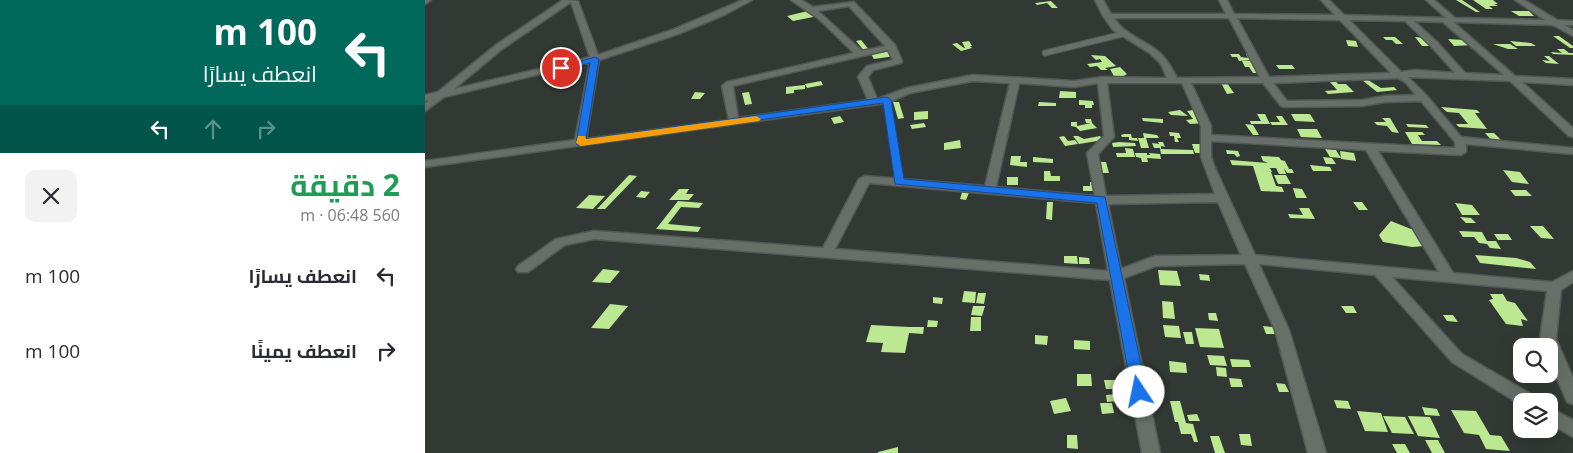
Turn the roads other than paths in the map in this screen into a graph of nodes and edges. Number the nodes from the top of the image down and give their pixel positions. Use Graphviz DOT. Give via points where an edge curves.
graph roads {
  1 [pos="574,0"];
  2 [pos="749,0"];
  3 [pos="797,0"];
  4 [pos="1099,0"];
  5 [pos="1223,0"];
  6 [pos="1325,0"];
  7 [pos="1430,0"];
  8 [pos="1519,0"];
  9 [pos="814,9"];
  10 [pos="1107,16"];
  11 [pos="1232,16"];
  12 [pos="1343,18"];
  13 [pos="1407,19"];
  14 [pos="1449,20"];
  15 [pos="1555,22"];
  16 [pos="1573,23"];
  17 [pos="1123,34"];
  18 [pos="1573,34"];
  19 [pos="892,47"];
  20 [pos="1045,52"];
  21 [pos="861,55"];
  22 [pos="595,59"];
  23 [pos="1397,74"];
  24 [pos="1463,76"];
  25 [pos="1265,79"];
  26 [pos="1102,80"];
  27 [pos="1179,80"];
  28 [pos="1514,80"];
  29 [pos="1015,81"];
  30 [pos="1573,82"];
  31 [pos="444,94"];
  32 [pos="425,98"];
  33 [pos="1424,98"];
  34 [pos="887,100"];
  35 [pos="873,102"];
  36 [pos="425,108"];
  37 [pos="734,122"];
  38 [pos="1573,134"];
  39 [pos="1206,138"];
  40 [pos="1461,141"];
  41 [pos="581,143"];
  42 [pos="1371,147"];
  43 [pos="1573,152"];
  44 [pos="425,164"];
  45 [pos="899,182"];
  46 [pos="990,190"];
  47 [pos="1223,198"];
  48 [pos="1101,200"];
  49 [pos="827,253"];
  50 [pos="1250,259"];
  51 [pos="523,269"];
  52 [pos="1379,271"];
  53 [pos="1116,276"];
  54 [pos="1573,276"];
  55 [pos="1449,277"];
  56 [pos="1554,287"];
  57 [pos="1515,393"];
  58 [pos="1573,397"];
  59 [pos="1558,420"];
  60 [pos="1573,429"];
  61 [pos="1151,453"];
  62 [pos="1317,453"];
  1 -- 22 [label="street"];
  1 -- 31 [label="street" via="499,47"];
  2 -- 22 [label="street" via="717,16"];
  3 -- 9 [label="street"];
  4 -- 10 [label="street"];
  5 -- 11 [label="street"];
  6 -- 12 [label="street"];
  7 -- 14 [label="street"];
  8 -- 15 [label="street"];
  9 -- 19 [label="street" via="851,4"];
  9 -- 21 [label="street"];
  10 -- 11 [label="street"];
  10 -- 17 [label="street"];
  11 -- 12 [label="street"];
  11 -- 25 [label="street"];
  12 -- 13 [label="street"];
  12 -- 23 [label="street"];
  13 -- 14 [label="street"];
  13 -- 24 [label="street"];
  14 -- 15 [label="street"];
  14 -- 28 [label="street"];
  15 -- 16 [label="street"];
  15 -- 18 [label="street"];
  17 -- 20 [label="lane"];
  17 -- 27 [label="street" via="1155,52"];
  19 -- 21 [label="street"];
  19 -- 35 [label="street" via="898,61 869,68 863,78"];
  21 -- 37 [label="street" via="727,85"];
  22 -- 31 [label="street"];
  22 -- 41 [label="street"];
  23 -- 24 [label="street"];
  23 -- 25 [label="street" via="1385,77"];
  23 -- 33 [label="street" via="1409,81"];
  24 -- 28 [label="street"];
  25 -- 27 [label="street"];
  25 -- 33 [label="street" via="1286,105 1362,104"];
  26 -- 27 [label="street"];
  26 -- 29 [label="street" via="1074,84"];
  26 -- 48 [label="street" via="1109,137 1092,153"];
  27 -- 39 [label="street" via="1206,126"];
  28 -- 30 [label="street"];
  28 -- 38 [label="street"];
  29 -- 34 [label="street" via="973,78 907,91"];
  29 -- 46 [label="street"];
  31 -- 32 [label="street"];
  31 -- 36 [label="street"];
  33 -- 40 [label="street"];
  34 -- 35 [label="street"];
  34 -- 45 [label="lane"];
  35 -- 37 [label="street"];
  37 -- 41 [label="street"];
  39 -- 42 [label="street"];
  39 -- 47 [label="street" via="1206,157"];
  40 -- 42 [label="street" via="1461,152"];
  40 -- 43 [label="street"];
  41 -- 44 [label="street"];
  42 -- 55 [label="street"];
  45 -- 46 [label="street"];
  45 -- 49 [label="street" via="865,179"];
  46 -- 48 [label="street"];
  47 -- 48 [label="street"];
  47 -- 50 [label="street"];
  48 -- 53 [label="street"];
  49 -- 51 [label="street" via="595,235 561,242"];
  49 -- 53 [label="street"];
  50 -- 52 [label="street"];
  50 -- 53 [label="street" via="1155,261"];
  50 -- 62 [label="street" via="1282,330"];
  52 -- 55 [label="street"];
  52 -- 57 [label="street" via="1457,358"];
  53 -- 61 [label="street"];
  54 -- 56 [label="street"];
  55 -- 56 [label="street"];
  56 -- 58 [label="street" via="1547,339"];
  59 -- 60 [label="street"];
}
